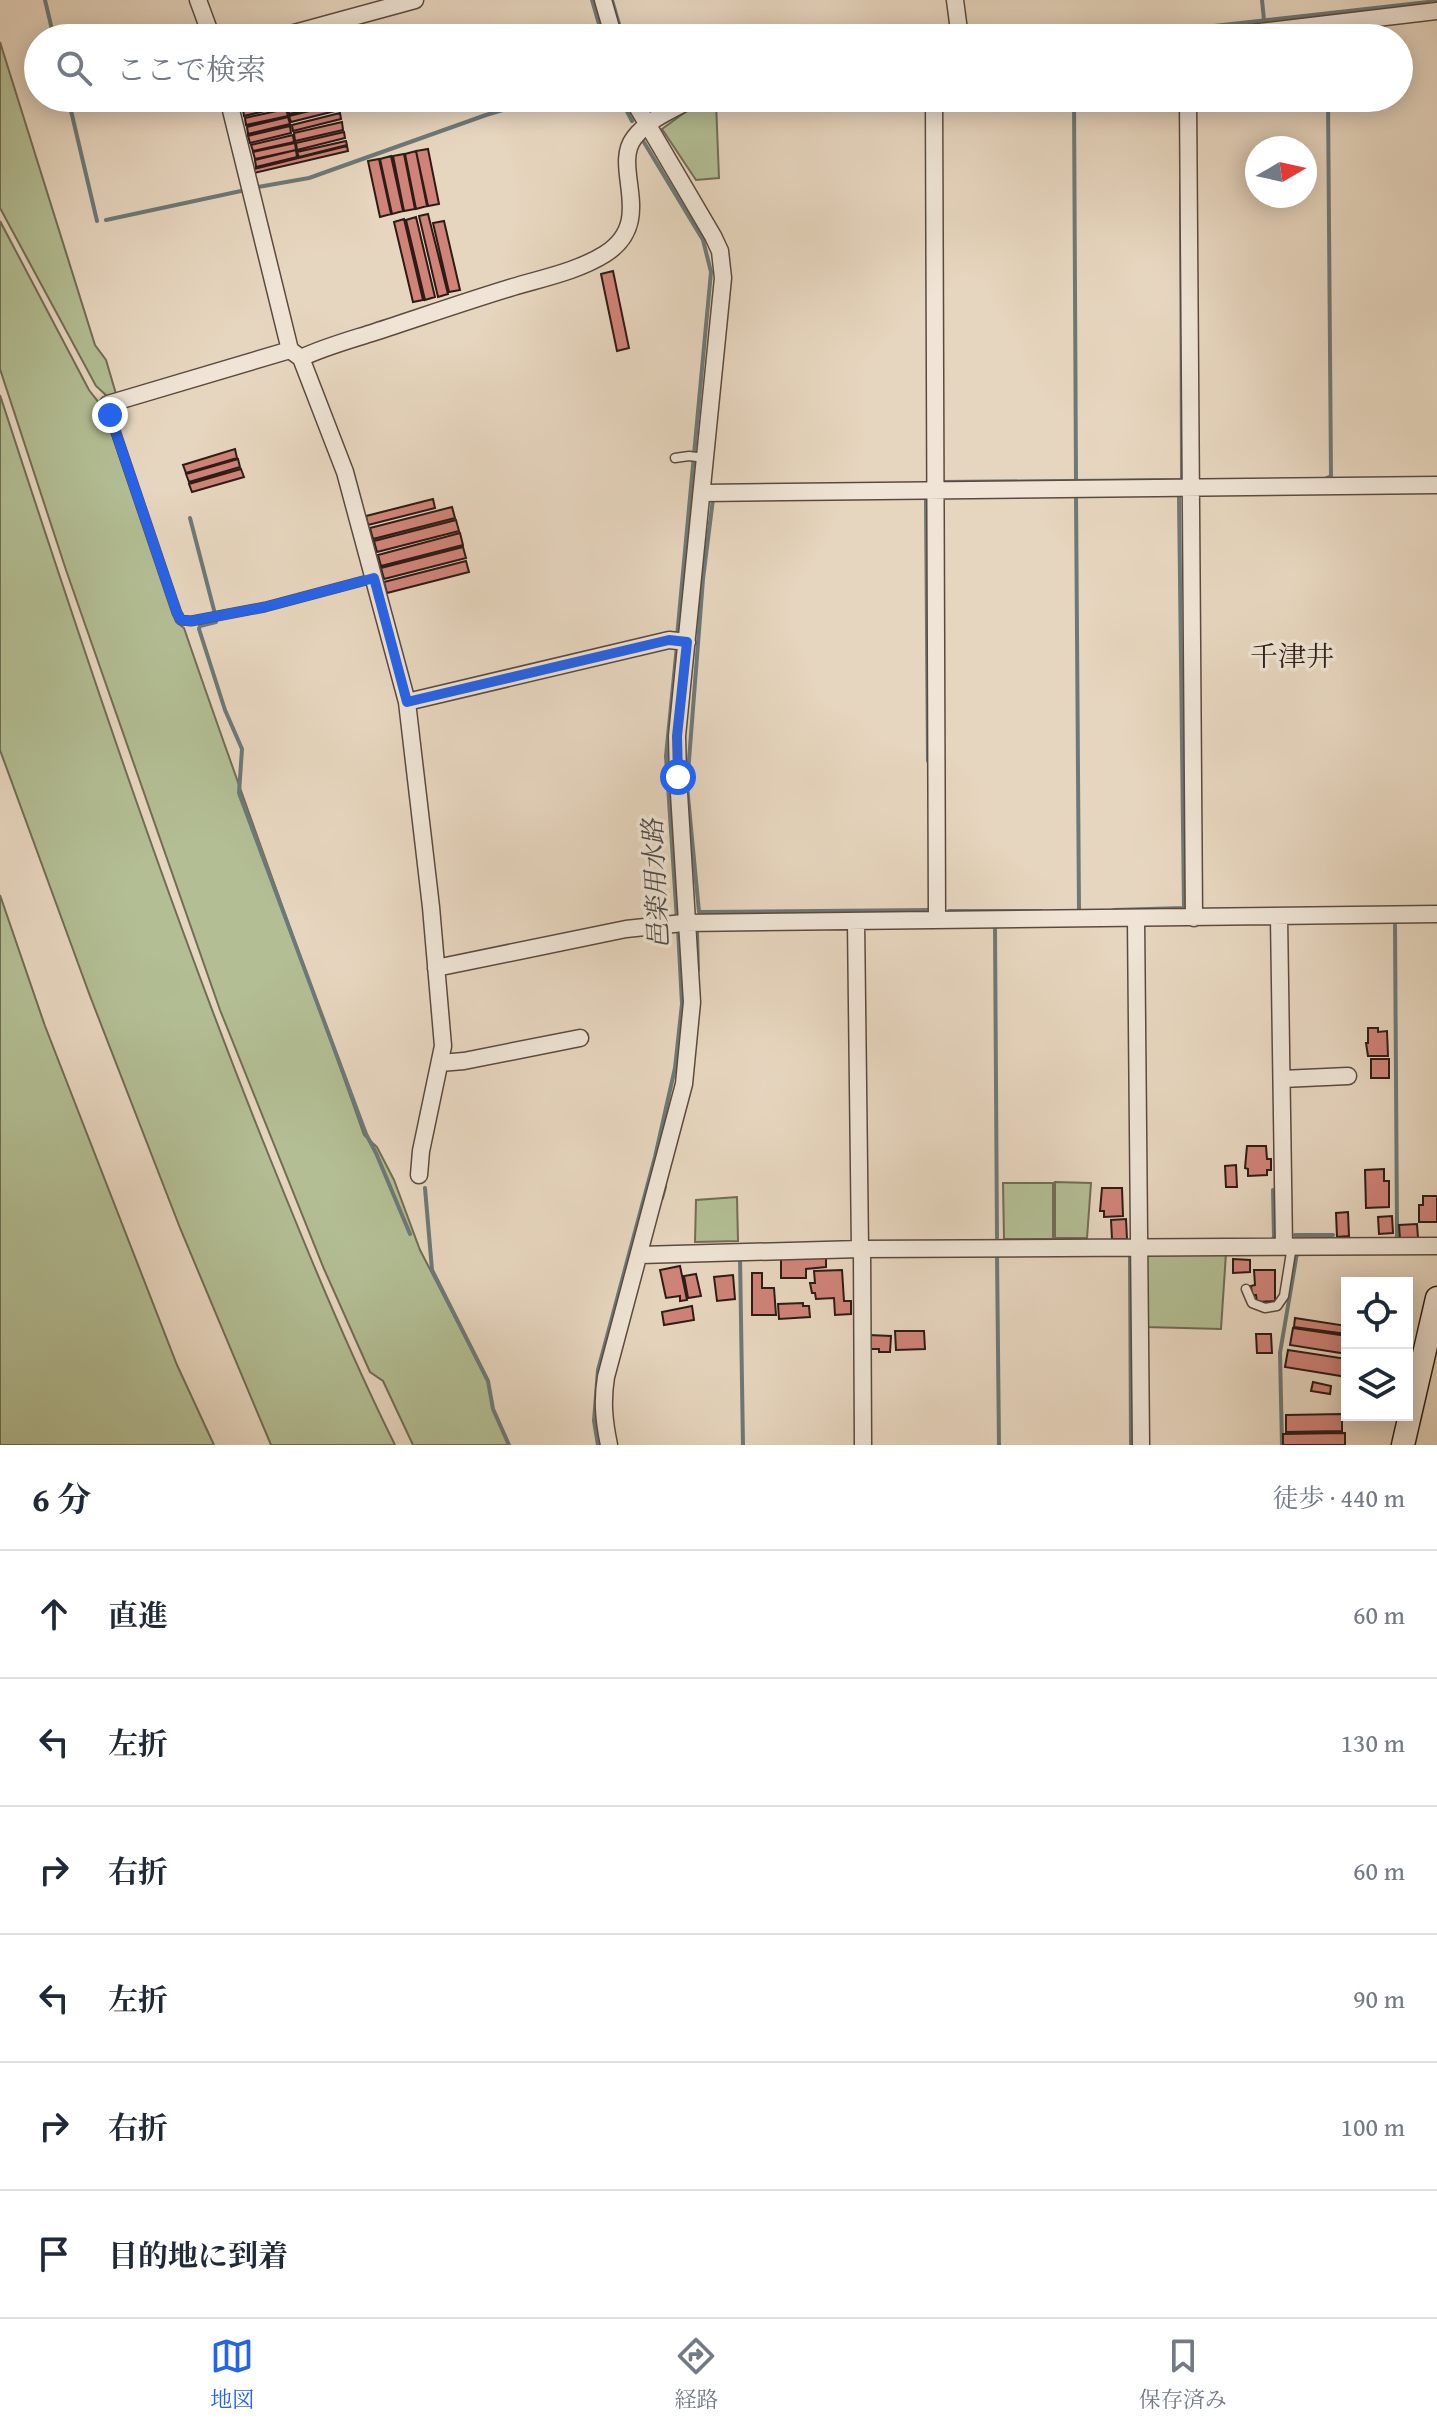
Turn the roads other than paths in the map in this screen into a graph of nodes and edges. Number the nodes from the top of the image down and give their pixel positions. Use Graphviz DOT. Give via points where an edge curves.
graph roads {
  1 [pos="198,0"];
  2 [pos="415,0"];
  3 [pos="603,0"];
  4 [pos="955,0"];
  5 [pos="1437,11"];
  6 [pos="207,24"];
  7 [pos="327,24"];
  8 [pos="610,24"];
  9 [pos="958,24"];
  10 [pos="1327,24"];
  11 [pos="232,112"];
  12 [pos="639,112"];
  13 [pos="669,112"];
  14 [pos="934,112"];
  15 [pos="1188,112"];
  16 [pos="646,125"];
  17 [pos="295,354"];
  18 [pos="108,404"];
  19 [pos="675,458"];
  20 [pos="698,458"];
  21 [pos="1437,485"];
  22 [pos="1190,488"];
  23 [pos="934,491"];
  24 [pos="703,493"];
  25 [pos="374,578"];
  26 [pos="680,641"];
  27 [pos="407,702"];
  28 [pos="1437,914"];
  29 [pos="1279,917"];
  30 [pos="1136,918"];
  31 [pos="1194,918"];
  32 [pos="937,920"];
  33 [pos="856,921"];
  34 [pos="681,923"];
  35 [pos="436,968"];
  36 [pos="580,1038"];
  37 [pos="440,1063"];
  38 [pos="1348,1076"];
  39 [pos="1282,1079"];
  40 [pos="419,1175"];
  41 [pos="1288,1246"];
  42 [pos="1437,1246"];
  43 [pos="1140,1247"];
  44 [pos="861,1249"];
  45 [pos="640,1255"];
  46 [pos="1246,1289"];
  47 [pos="1437,1298"];
  48 [pos="609,1445"];
  49 [pos="863,1445"];
  50 [pos="1141,1445"];
  51 [pos="1403,1445"];
  1 -- 6 [label="street"];
  2 -- 7 [label="street"];
  3 -- 8 [label="street"];
  4 -- 9 [label="street"];
  5 -- 10 [label="street"];
  11 -- 17 [label="street"];
  12 -- 16 [label="street"];
  13 -- 16 [label="street"];
  14 -- 23 [label="street"];
  15 -- 22 [label="street"];
  16 -- 17 [label="street" via="628,153 628,227 605,254"];
  16 -- 20 [label="street" via="720,251 722,297"];
  17 -- 18 [label="street"];
  17 -- 25 [label="street" via="345,472"];
  18 -- 25 [label="lane" via="181,620 265,607"];
  19 -- 20 [label="lane"];
  20 -- 24 [label="street"];
  21 -- 22 [label="street"];
  22 -- 23 [label="street"];
  22 -- 31 [label="street"];
  23 -- 24 [label="street"];
  23 -- 32 [label="street"];
  24 -- 26 [label="street"];
  25 -- 27 [label="street"];
  26 -- 27 [label="street"];
  26 -- 34 [label="street"];
  27 -- 35 [label="street"];
  28 -- 29 [label="street"];
  29 -- 31 [label="street"];
  29 -- 39 [label="street"];
  30 -- 31 [label="street"];
  30 -- 32 [label="street"];
  30 -- 43 [label="street"];
  32 -- 33 [label="street"];
  33 -- 34 [label="street"];
  33 -- 44 [label="street"];
  34 -- 35 [label="street" via="626,929"];
  34 -- 45 [label="street" via="692,1002 684,1084"];
  35 -- 37 [label="street"];
  36 -- 37 [label="street"];
  37 -- 40 [label="street"];
  38 -- 39 [label="street"];
  39 -- 41 [label="street"];
  41 -- 42 [label="street"];
  41 -- 43 [label="street"];
  41 -- 46 [label="lane" via="1284,1296 1277,1306 1252,1303"];
  43 -- 44 [label="street"];
  43 -- 50 [label="street"];
  44 -- 45 [label="street"];
  44 -- 49 [label="street"];
  45 -- 48 [label="street" via="603,1397"];
  47 -- 51 [label="main road"];
}
